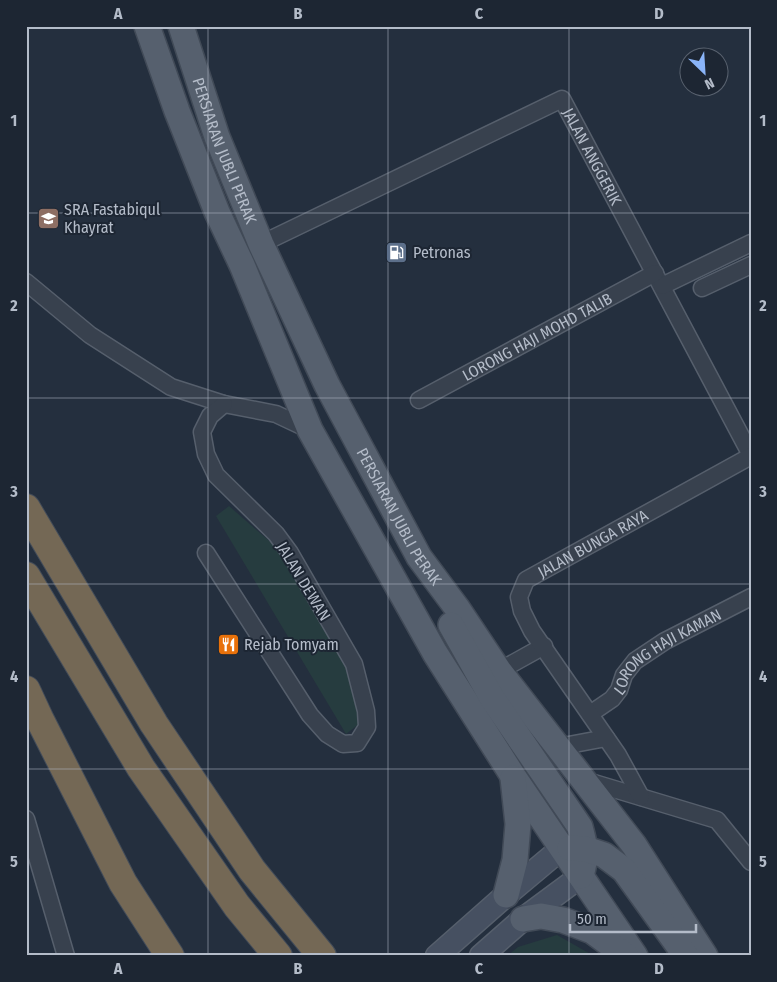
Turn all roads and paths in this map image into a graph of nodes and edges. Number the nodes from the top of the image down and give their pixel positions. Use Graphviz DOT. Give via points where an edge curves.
graph roads {
  1 [pos="147,26"];
  2 [pos="181,26"];
  3 [pos="751,243"];
  4 [pos="261,244"];
  5 [pos="719,258"];
  6 [pos="751,265"];
  7 [pos="728,276"];
  8 [pos="658,280"];
  9 [pos="26,282"];
  10 [pos="702,288"];
  11 [pos="419,400"];
  12 [pos="224,404"];
  13 [pos="310,430"];
  14 [pos="751,456"];
  15 [pos="26,508"];
  16 [pos="206,553"];
  17 [pos="419,557"];
  18 [pos="26,576"];
  19 [pos="751,597"];
  20 [pos="544,646"];
  21 [pos="499,671"];
  22 [pos="26,690"];
  23 [pos="590,714"];
  24 [pos="606,738"];
  25 [pos="558,747"];
  26 [pos="513,776"];
  27 [pos="584,780"];
  28 [pos="641,797"];
  29 [pos="26,819"];
  30 [pos="574,849"];
  31 [pos="751,862"];
  32 [pos="582,876"];
  33 [pos="506,895"];
  34 [pos="524,919"];
  35 [pos="66,956"];
  36 [pos="170,956"];
  37 [pos="278,956"];
  38 [pos="322,956"];
  39 [pos="437,956"];
  40 [pos="481,956"];
  41 [pos="626,956"];
  42 [pos="634,956"];
  43 [pos="686,956"];
  44 [pos="705,956"];
  1 -- 13 [label="main road, PERSIARAN JUBLI PERAK" via="217,212"];
  2 -- 4 [label="main road, PERSIARAN JUBLI PERAK" via="217,137"];
  3 -- 5 [label="street, LORONG HAJI MOHD TALIB"];
  4 -- 8 [label="street, JALAN ANGGERIK" via="562,99"];
  4 -- 17 [label="main road, PERSIARAN JUBLI PERAK" via="326,385"];
  5 -- 7 [label="street"];
  5 -- 8 [label="street, LORONG HAJI MOHD TALIB"];
  6 -- 7 [label="street"];
  7 -- 10 [label="street"];
  8 -- 11 [label="street, LORONG HAJI MOHD TALIB"];
  8 -- 14 [label="street, JALAN ANGGERIK"];
  9 -- 12 [label="street" via="90,335 171,387"];
  12 -- 13 [label="street" via="276,414"];
  12 -- 16 [label="street, JALAN DEWAN" via="210,416 202,432 206,454 216,475 276,534 290,553 354,664 367,727 357,743 344,744 327,734 310,715"];
  13 -- 26 [label="main road, PERSIARAN JUBLI PERAK" via="435,653"];
  14 -- 20 [label="street, JALAN BUNGA RAYA" via="526,580 519,596 522,610"];
  15 -- 38 [label="highway" via="154,724 252,870"];
  17 -- 21 [label="main road, PERSIARAN JUBLI PERAK"];
  17 -- 30 [label="main road" via="444,613 492,698 580,828"];
  18 -- 37 [label="highway" via="141,768 237,906"];
  19 -- 23 [label="street, LORONG HAJI KAMAN" via="665,641 635,661 612,699"];
  20 -- 21 [label="street"];
  20 -- 23 [label="street, JALAN BUNGA RAYA"];
  21 -- 25 [label="main road, PERSIARAN JUBLI PERAK"];
  22 -- 36 [label="highway" via="123,883"];
  23 -- 24 [label="street, JALAN BUNGA RAYA"];
  24 -- 25 [label="street"];
  24 -- 28 [label="street, JALAN BUNGA RAYA"];
  25 -- 27 [label="main road, PERSIARAN JUBLI PERAK"];
  26 -- 30 [label="main road, PERSIARAN JUBLI PERAK"];
  26 -- 33 [label="main road" via="518,824 515,860"];
  27 -- 28 [label="street"];
  27 -- 44 [label="main road, PERSIARAN JUBLI PERAK" via="634,845"];
  28 -- 31 [label="street" via="717,820"];
  29 -- 35 [label="street"];
  30 -- 32 [label="main road" via="585,863"];
  30 -- 33 [label="main road"];
  30 -- 43 [label="main road" via="604,855 624,870"];
  32 -- 34 [label="main road"];
  32 -- 42 [label="main road"];
  33 -- 39 [label="main road"];
  34 -- 40 [label="main road"];
  34 -- 41 [label="main road" via="541,916 563,920 592,931"];
}
